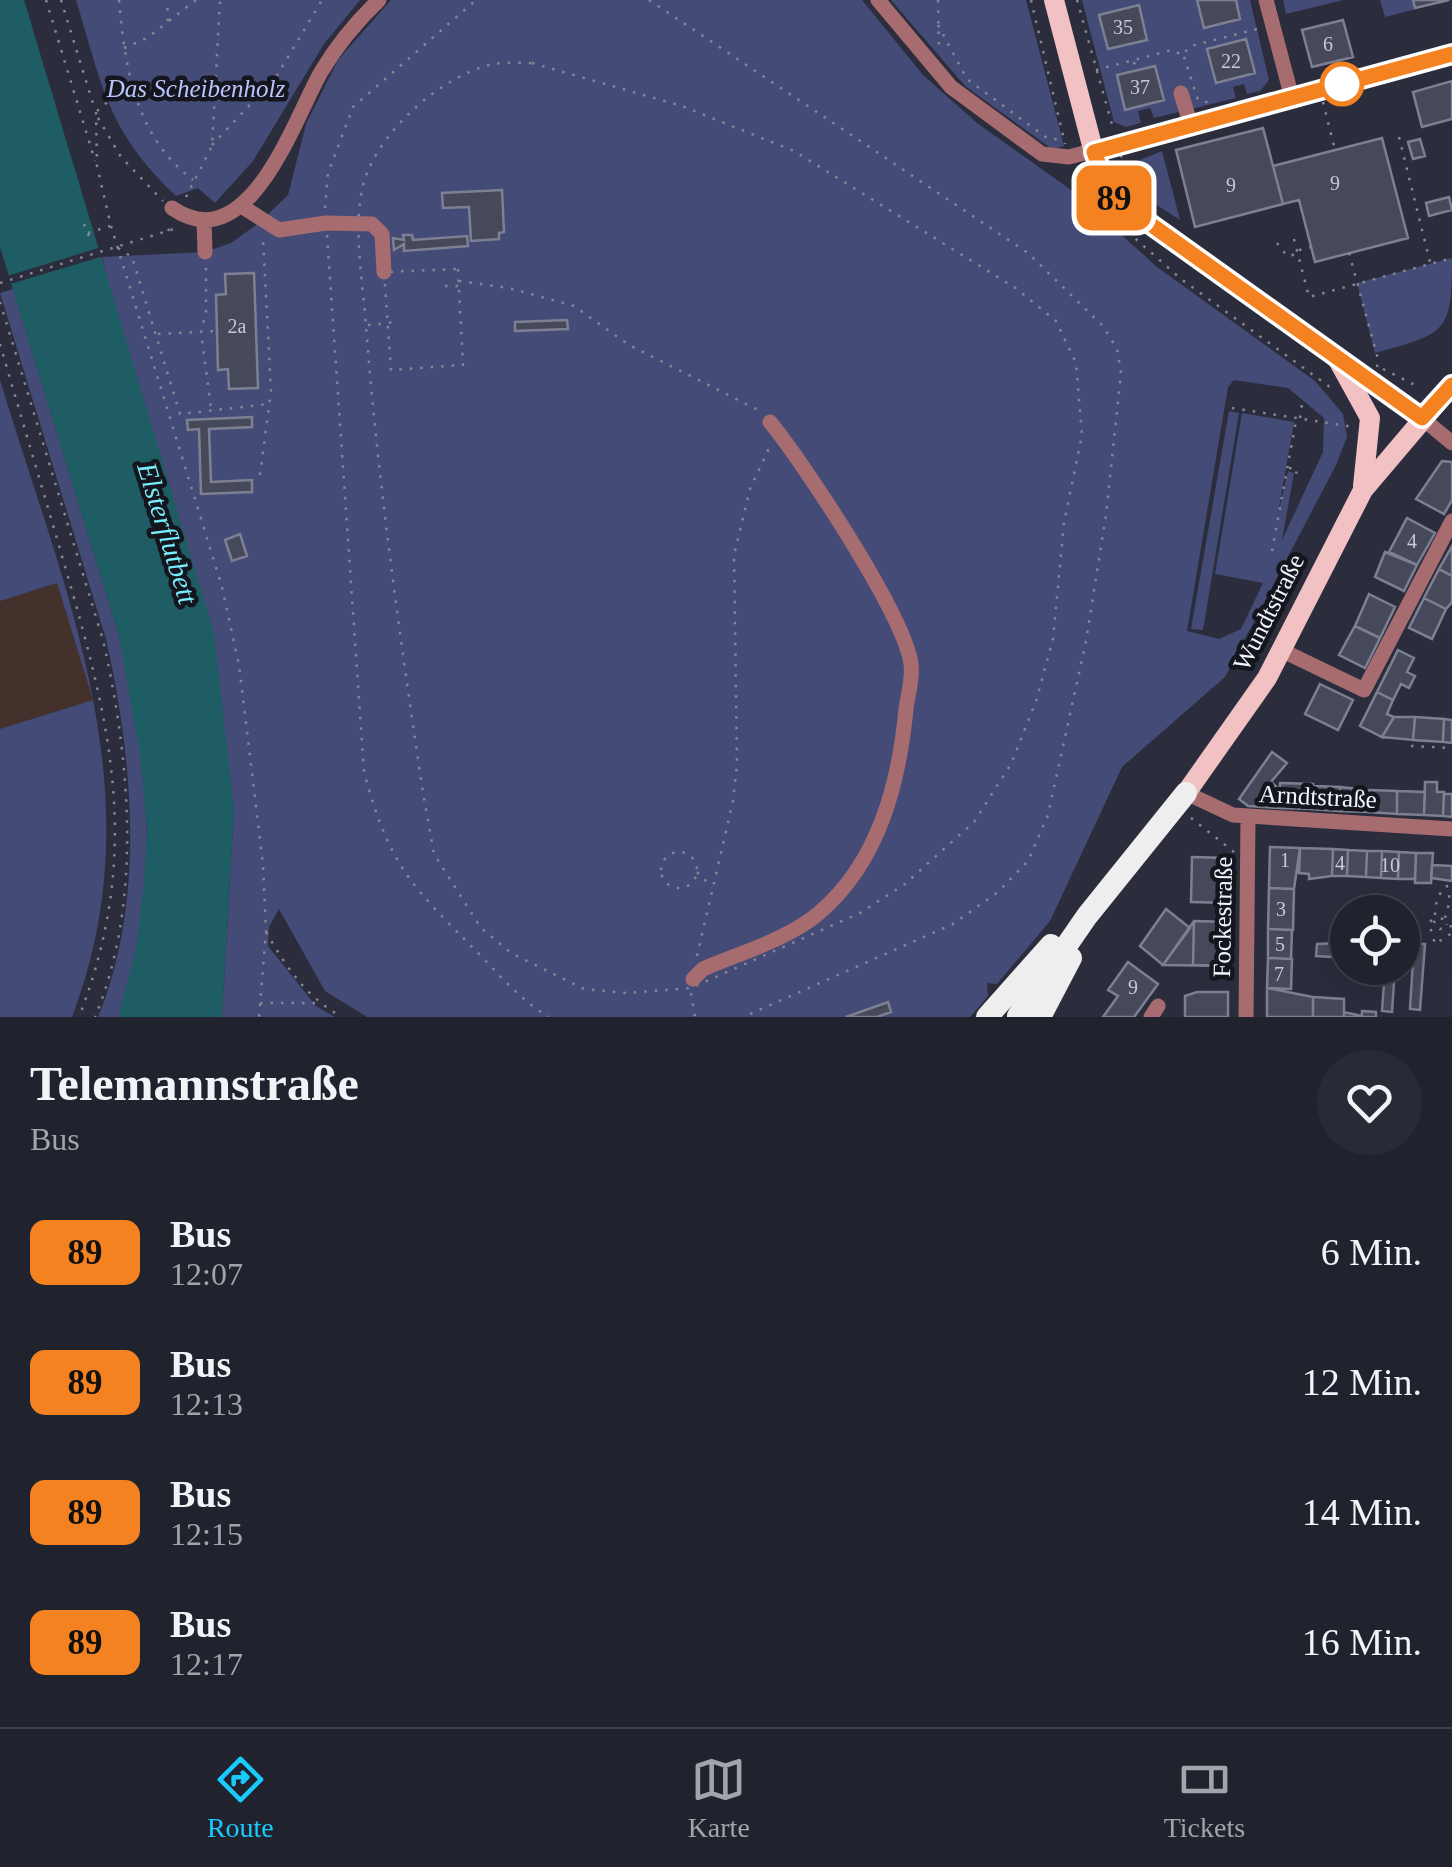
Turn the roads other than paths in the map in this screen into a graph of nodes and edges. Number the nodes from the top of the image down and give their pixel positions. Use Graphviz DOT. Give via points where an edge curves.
graph roads {
  1 [pos="380,0"];
  2 [pos="878,0"];
  3 [pos="1054,0"];
  4 [pos="1266,0"];
  5 [pos="1452,54"];
  6 [pos="1181,93"];
  7 [pos="1292,98"];
  8 [pos="1191,126"];
  9 [pos="1094,152"];
  10 [pos="241,206"];
  11 [pos="175,210"];
  12 [pos="204,220"];
  13 [pos="206,260"];
  14 [pos="384,272"];
  15 [pos="1337,358"];
  16 [pos="1452,385"];
  17 [pos="1422,418"];
  18 [pos="770,422"];
  19 [pos="1452,443"];
  20 [pos="1363,490"];
  21 [pos="1452,522"];
  22 [pos="1282,650"];
  23 [pos="1186,793"];
  24 [pos="1248,818"];
  25 [pos="1452,829"];
  26 [pos="1132,865"];
  27 [pos="1074,952"];
  28 [pos="692,983"];
  29 [pos="1018,1016"];
  30 [pos="988,1017"];
  31 [pos="1040,1017"];
  32 [pos="1246,1017"];
  1 -- 10 [label="street" via="339,44 269,174"];
  2 -- 9 [label="street" via="939,75 1042,154"];
  3 -- 9 [label="main road"];
  4 -- 7 [label="street"];
  5 -- 7 [label="street"];
  6 -- 8 [label="street"];
  7 -- 8 [label="street"];
  8 -- 9 [label="street"];
  9 -- 15 [label="main road" via="1111,196"];
  10 -- 12 [label="street"];
  10 -- 14 [label="street" via="279,230 372,224 382,234"];
  11 -- 12 [label="street"];
  12 -- 13 [label="street"];
  15 -- 17 [label="main road"];
  15 -- 20 [label="main road" via="1370,418"];
  16 -- 17 [label="main road, Wundtstraße"];
  17 -- 19 [label="street"];
  17 -- 20 [label="main road, Wundtstraße"];
  18 -- 28 [label="street" via="877,586 906,647 911,664 900,766 886,816 849,881 820,913 704,969"];
  20 -- 22 [label="main road, Wundtstraße"];
  21 -- 22 [label="street" via="1364,690"];
  22 -- 23 [label="main road, Wundtstraße"];
  23 -- 24 [label="street, Arndtstraße"];
  23 -- 26 [label="highway, Wundtstraße"];
  24 -- 25 [label="street, Arndtstraße"];
  24 -- 32 [label="street, Fockestraße"];
  26 -- 27 [label="highway, Wundtstraße"];
  26 -- 29 [label="highway, Wundtstraße"];
  26 -- 30 [label="highway" via="1087,904"];
  27 -- 29 [label="highway, Wundtstraße"];
  27 -- 31 [label="highway"];
}
